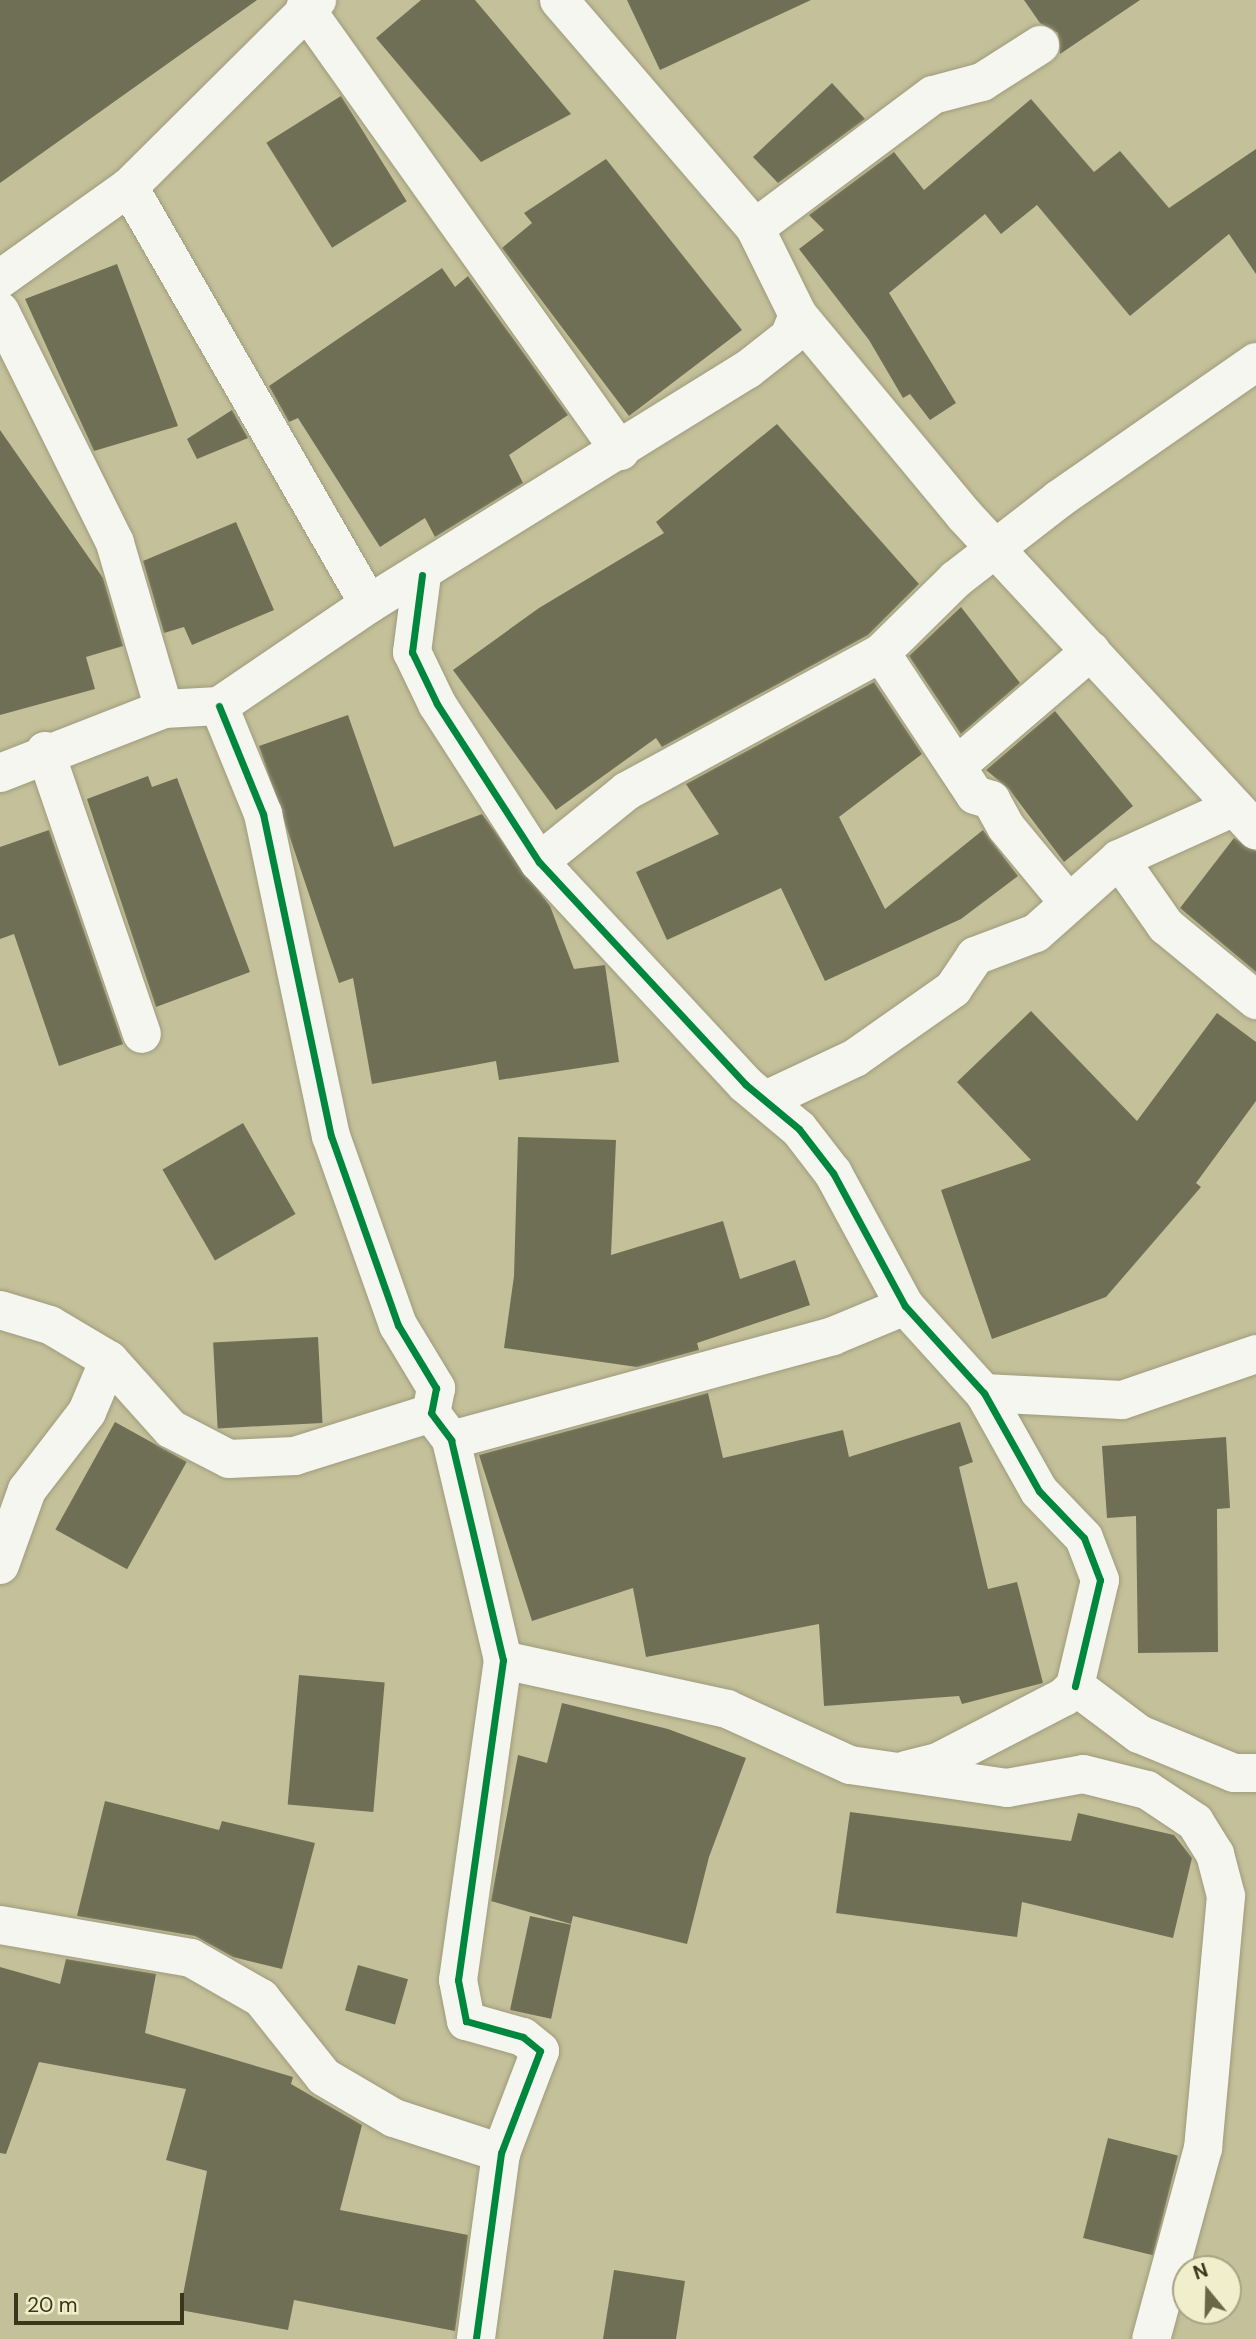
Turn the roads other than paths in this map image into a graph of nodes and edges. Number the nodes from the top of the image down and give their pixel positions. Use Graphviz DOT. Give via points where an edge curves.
graph roads {
  1 [pos="311,4"];
  2 [pos="577,5"];
  3 [pos="1040,45"];
  4 [pos="129,187"];
  5 [pos="755,228"];
  6 [pos="0,279"];
  7 [pos="0,311"];
  8 [pos="798,315"];
  9 [pos="1256,362"];
  10 [pos="620,451"];
  11 [pos="998,550"];
  12 [pos="422,575"];
  13 [pos="369,604"];
  14 [pos="1091,651"];
  15 [pos="881,653"];
  16 [pos="219,706"];
  17 [pos="164,709"];
  18 [pos="45,751"];
  19 [pos="959,764"];
  20 [pos="0,773"];
  21 [pos="1245,819"];
  22 [pos="1119,859"];
  23 [pos="539,862"];
  24 [pos="1068,902"];
  25 [pos="1256,1000"];
  26 [pos="142,1034"];
  27 [pos="768,1099"];
  28 [pos="905,1306"];
  29 [pos="0,1310"];
  30 [pos="1256,1354"];
  31 [pos="109,1360"];
  32 [pos="984,1393"];
  33 [pos="441,1427"];
  34 [pos="0,1565"];
  35 [pos="503,1660"];
  36 [pos="1075,1686"];
  37 [pos="901,1772"];
  38 [pos="1256,1773"];
  39 [pos="0,1925"];
  40 [pos="501,2154"];
  41 [pos="476,2339"];
  42 [pos="1151,2339"];
  1 -- 4 [label="street"];
  1 -- 10 [label="street"];
  2 -- 5 [label="street"];
  3 -- 5 [label="street" via="982,82 933,95"];
  4 -- 6 [label="street"];
  4 -- 13 [label="street"];
  5 -- 8 [label="street"];
  7 -- 17 [label="street" via="115,542"];
  8 -- 10 [label="street" via="789,337 747,370"];
  8 -- 11 [label="street"];
  9 -- 11 [label="street" via="1059,499"];
  10 -- 12 [label="street"];
  11 -- 14 [label="street"];
  11 -- 15 [label="street" via="956,579"];
  12 -- 13 [label="street"];
  12 -- 23 [label="street" via="412,652 437,704"];
  13 -- 16 [label="street"];
  14 -- 19 [label="street"];
  14 -- 21 [label="street"];
  15 -- 19 [label="street"];
  15 -- 23 [label="street" via="627,791"];
  16 -- 17 [label="street"];
  16 -- 33 [label="street" via="263,814 331,1136 398,1325 436,1388"];
  17 -- 18 [label="street"];
  18 -- 20 [label="street"];
  18 -- 26 [label="street"];
  19 -- 24 [label="street" via="975,795 991,800 1006,827"];
  21 -- 22 [label="street"];
  22 -- 24 [label="street"];
  22 -- 25 [label="street" via="1166,926"];
  23 -- 27 [label="street" via="745,1084"];
  24 -- 27 [label="street" via="1036,933 975,956 953,989 855,1058"];
  27 -- 28 [label="street" via="833,1174"];
  28 -- 32 [label="street"];
  28 -- 33 [label="street" via="833,1335"];
  29 -- 31 [label="street" via="50,1325"];
  30 -- 32 [label="street" via="1122,1399"];
  31 -- 33 [label="street" via="171,1429 229,1459 295,1456"];
  31 -- 34 [label="street" via="87,1412 27,1490"];
  32 -- 36 [label="street" via="1039,1491 1084,1538 1100,1580"];
  33 -- 35 [label="street"];
  35 -- 37 [label="street" via="727,1709 850,1765"];
  35 -- 40 [label="street" via="458,1980 466,2021 523,2037 540,2051"];
  36 -- 37 [label="street" via="1064,1698 938,1762"];
  36 -- 38 [label="street" via="1139,1734 1234,1773"];
  37 -- 42 [label="street" via="1007,1788 1083,1774 1147,1790 1195,1822 1215,1854 1226,1896 1203,2148"];
  39 -- 40 [label="street" via="191,1958 261,1998 324,2077 394,2118"];
  40 -- 41 [label="street"];
}
